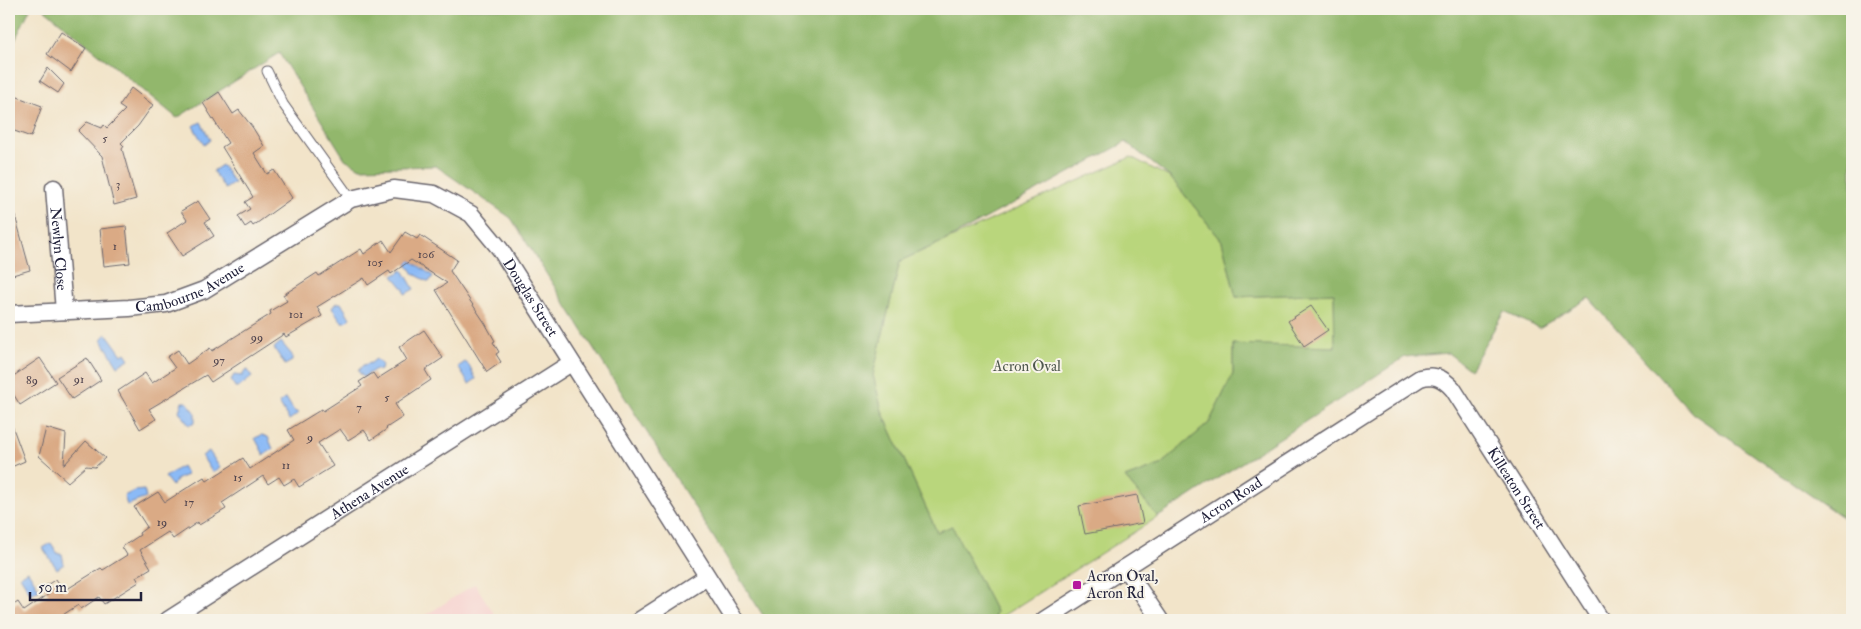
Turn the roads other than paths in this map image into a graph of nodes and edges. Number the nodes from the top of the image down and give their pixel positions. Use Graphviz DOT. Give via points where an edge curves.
graph roads {
  1 [pos="267,71"];
  2 [pos="54,188"];
  3 [pos="351,199"];
  4 [pos="64,311"];
  5 [pos="9,314"];
  6 [pos="571,363"];
  7 [pos="1420,378"];
  8 [pos="1125,568"];
  9 [pos="707,577"];
  10 [pos="168,620"];
  11 [pos="640,620"];
  12 [pos="735,620"];
  13 [pos="1044,620"];
  14 [pos="1160,620"];
  15 [pos="1601,620"];
  1 -- 3 [label="lane" via="283,104"];
  2 -- 4 [label="street, Newlyn Close"];
  3 -- 4 [label="street, Cambourne Avenue" via="204,290 166,304"];
  3 -- 6 [label="street, Douglas Street" via="394,189 434,194 471,214 500,250"];
  4 -- 5 [label="street, Cambourne Avenue"];
  6 -- 9 [label="street, Douglas Street"];
  6 -- 10 [label="street, Athena Avenue"];
  7 -- 8 [label="street, Acron Road"];
  7 -- 15 [label="street, Killeaton Street" via="1439,377 1453,389"];
  8 -- 13 [label="street, Acron Road"];
  8 -- 14 [label="street"];
  9 -- 11 [label="street"];
  9 -- 12 [label="street, Douglas Street"];
}
